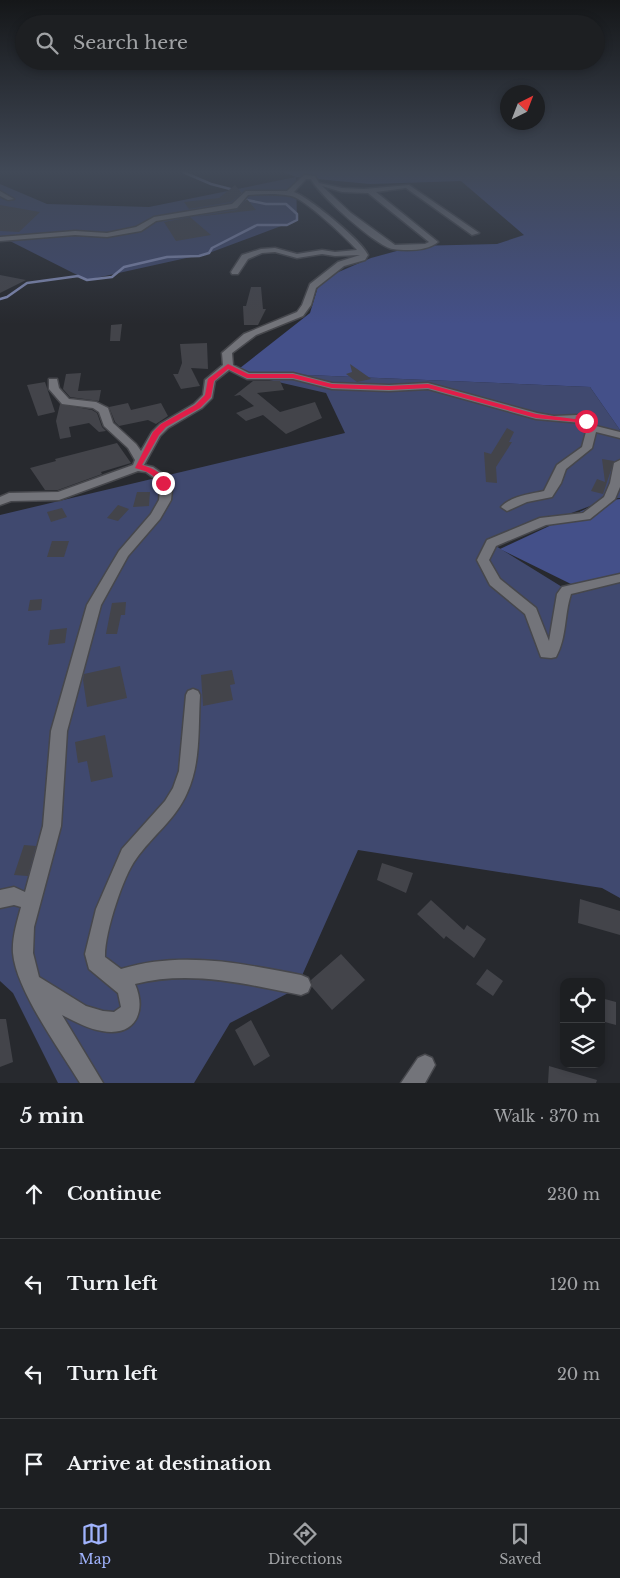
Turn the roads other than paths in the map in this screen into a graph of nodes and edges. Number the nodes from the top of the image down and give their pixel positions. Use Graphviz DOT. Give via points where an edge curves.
graph roads {
  1 [pos="148,223"];
  2 [pos="331,223"];
  3 [pos="362,223"];
  4 [pos="410,223"];
  5 [pos="459,223"];
  6 [pos="474,233"];
  7 [pos="0,239"];
  8 [pos="363,252"];
  9 [pos="235,272"];
  10 [pos="228,366"];
  11 [pos="53,381"];
  12 [pos="592,428"];
  13 [pos="620,435"];
  14 [pos="139,463"];
  15 [pos="620,463"];
  16 [pos="0,501"];
  17 [pos="507,507"];
  18 [pos="620,578"];
  19 [pos="192,695"];
  20 [pos="0,899"];
  21 [pos="30,902"];
  22 [pos="122,978"];
  23 [pos="30,981"];
  24 [pos="301,985"];
  25 [pos="425,1065"];
  26 [pos="92,1083"];
  27 [pos="412,1083"];
  1 -- 7 [label="street" via="138,229 107,234 75,232"];
  2 -- 8 [label="street"];
  3 -- 4 [label="street" via="394,247 426,246 434,242"];
  5 -- 6 [label="street"];
  8 -- 9 [label="street" via="297,256 275,250 261,251 245,257"];
  8 -- 10 [label="street" via="362,258 341,264 313,286 303,311 289,321 236,341 226,353"];
  10 -- 12 [label="street" via="247,376 293,376 332,386 428,386 536,416 577,418"];
  10 -- 14 [label="street" via="210,380 208,396 198,406 156,434"];
  11 -- 14 [label="street" via="54,389 66,402 96,405 104,410 108,424 132,446"];
  12 -- 13 [label="street"];
  12 -- 17 [label="street" via="587,448 561,467 548,494"];
  14 -- 16 [label="street" via="59,496 9,497"];
  14 -- 21 [label="street" via="159,476 166,490 165,500 156,516 123,554 94,605 59,731 52,826"];
  15 -- 18 [label="street" via="609,499 586,516 544,521 491,543 483,560 495,582 531,611 546,653 551,653 557,639 567,590"];
  19 -- 22 [label="street" via="187,771 180,791 171,806 133,846 105,909 94,954 96,962"];
  20 -- 21 [label="street" via="14,896"];
  21 -- 23 [label="street" via="23,954"];
  22 -- 23 [label="street" via="131,998 131,1010 123,1019 110,1022 59,1004"];
  22 -- 24 [label="street" via="169,968 232,971"];
  23 -- 26 [label="street"];
  25 -- 27 [label="street"];
}
